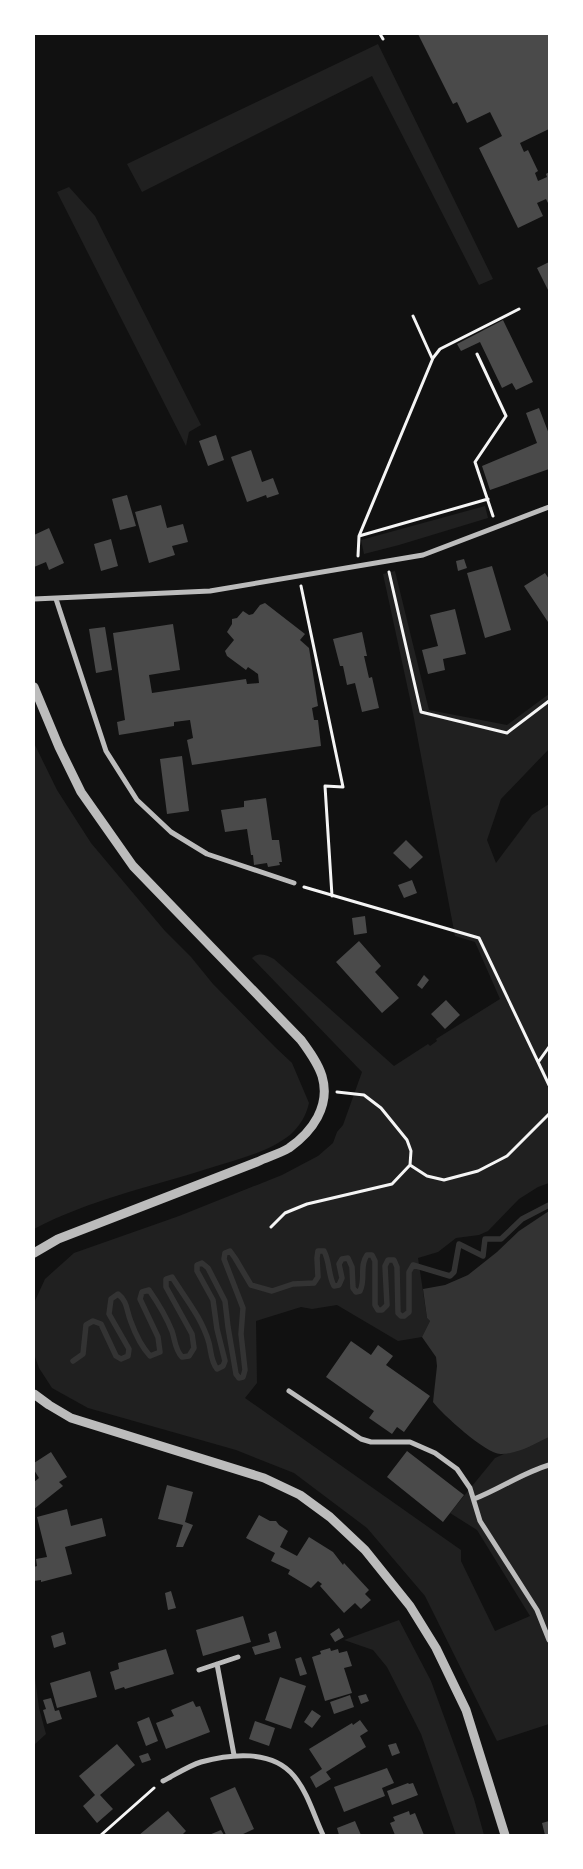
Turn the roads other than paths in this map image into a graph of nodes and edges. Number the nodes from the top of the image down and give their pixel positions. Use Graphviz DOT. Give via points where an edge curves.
graph roads {
  1 [pos="549,507"];
  2 [pos="34,599"];
  3 [pos="56,599"];
  4 [pos="34,687"];
  5 [pos="294,883"];
  6 [pos="34,1253"];
  7 [pos="289,1391"];
  8 [pos="34,1394"];
  9 [pos="549,1465"];
  10 [pos="474,1499"];
  11 [pos="549,1640"];
  12 [pos="238,1657"];
  13 [pos="217,1664"];
  14 [pos="200,1670"];
  15 [pos="234,1755"];
  16 [pos="162,1781"];
  17 [pos="322,1835"];
  18 [pos="505,1835"];
  1 -- 3 [label="street" via="423,554 360,566 210,592"];
  2 -- 3 [label="street"];
  3 -- 5 [label="street" via="106,751 137,800 171,832 207,854"];
  4 -- 6 [label="street" via="81,792 133,866 301,1040 322,1076 324,1091 317,1121 288,1148 58,1239"];
  7 -- 10 [label="street" via="361,1439 410,1442 434,1453 457,1469"];
  8 -- 18 [label="street" via="71,1418 264,1478 300,1495 330,1517 365,1550 410,1606 436,1648 466,1710"];
  9 -- 10 [label="street" via="528,1471 495,1491"];
  10 -- 11 [label="street" via="480,1521 537,1610"];
  12 -- 13 [label="street"];
  13 -- 14 [label="street"];
  13 -- 15 [label="street"];
  15 -- 16 [label="street" via="199,1762"];
  15 -- 17 [label="street" via="265,1759 294,1775"];
}
